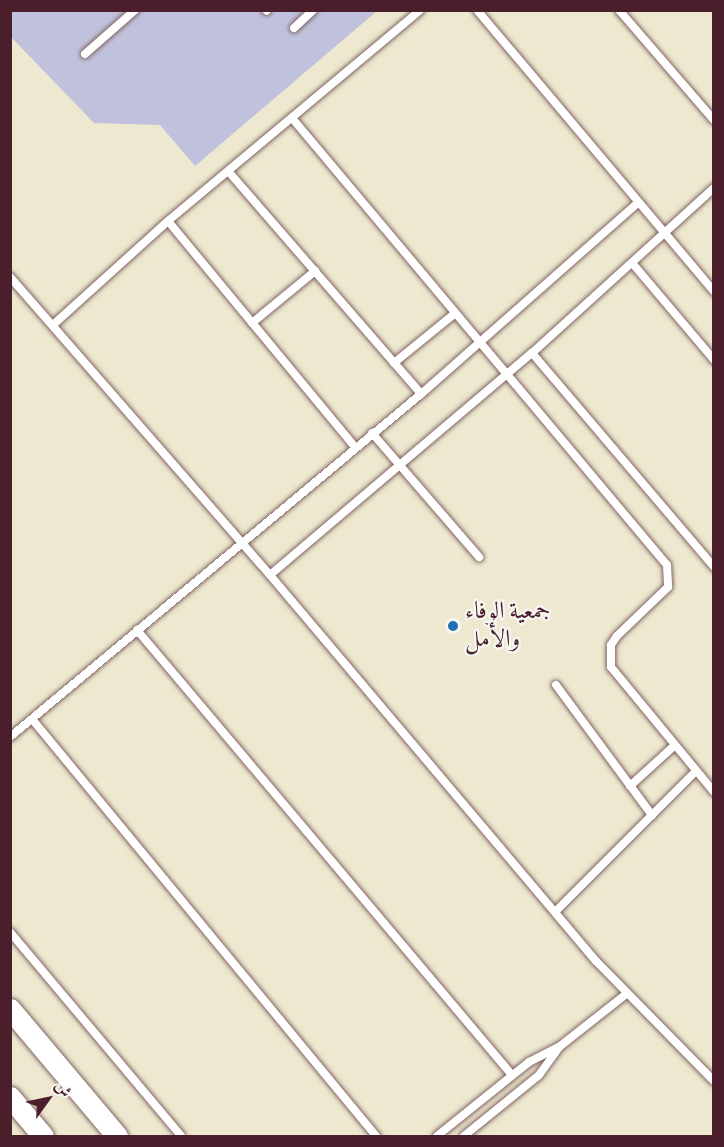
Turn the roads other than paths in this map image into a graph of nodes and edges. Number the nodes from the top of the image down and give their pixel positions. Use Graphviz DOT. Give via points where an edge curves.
graph roads {
  1 [pos="135,10"];
  2 [pos="313,10"];
  3 [pos="420,10"];
  4 [pos="477,10"];
  5 [pos="619,10"];
  6 [pos="294,28"];
  7 [pos="85,54"];
  8 [pos="292,118"];
  9 [pos="714,120"];
  10 [pos="228,171"];
  11 [pos="714,188"];
  12 [pos="638,203"];
  13 [pos="168,221"];
  14 [pos="665,235"];
  15 [pos="633,264"];
  16 [pos="315,271"];
  17 [pos="10,277"];
  18 [pos="14,287"];
  19 [pos="714,291"];
  20 [pos="454,314"];
  21 [pos="252,323"];
  22 [pos="54,324"];
  23 [pos="478,342"];
  24 [pos="532,353"];
  25 [pos="714,360"];
  26 [pos="394,363"];
  27 [pos="506,376"];
  28 [pos="421,394"];
  29 [pos="372,433"];
  30 [pos="355,447"];
  31 [pos="399,465"];
  32 [pos="241,543"];
  33 [pos="479,557"];
  34 [pos="714,567"];
  35 [pos="270,575"];
  36 [pos="137,630"];
  37 [pos="556,686"];
  38 [pos="32,719"];
  39 [pos="10,737"];
  40 [pos="674,746"];
  41 [pos="696,771"];
  42 [pos="630,786"];
  43 [pos="714,792"];
  44 [pos="652,815"];
  45 [pos="556,911"];
  46 [pos="10,932"];
  47 [pos="626,994"];
  48 [pos="10,1009"];
  49 [pos="559,1047"];
  50 [pos="512,1075"];
  51 [pos="714,1081"];
  52 [pos="10,1097"];
  53 [pos="43,1137"];
  54 [pos="117,1137"];
  55 [pos="181,1137"];
  56 [pos="376,1137"];
  57 [pos="437,1137"];
  58 [pos="464,1137"];
  1 -- 7 [label="lane"];
  2 -- 6 [label="lane"];
  3 -- 8 [label="lane"];
  4 -- 12 [label="lane"];
  5 -- 9 [label="lane"];
  8 -- 10 [label="lane"];
  8 -- 20 [label="lane"];
  10 -- 13 [label="lane"];
  10 -- 16 [label="lane"];
  11 -- 14 [label="lane"];
  12 -- 14 [label="lane"];
  12 -- 23 [label="lane"];
  13 -- 21 [label="lane"];
  13 -- 22 [label="lane"];
  14 -- 15 [label="lane"];
  14 -- 19 [label="lane"];
  15 -- 24 [label="lane"];
  15 -- 25 [label="lane"];
  16 -- 21 [label="lane"];
  16 -- 26 [label="lane"];
  17 -- 18 [label="lane"];
  18 -- 22 [label="lane"];
  20 -- 23 [label="lane"];
  20 -- 26 [label="lane"];
  21 -- 30 [label="lane"];
  22 -- 32 [label="lane"];
  23 -- 27 [label="lane"];
  23 -- 28 [label="lane"];
  24 -- 27 [label="lane"];
  24 -- 34 [label="lane"];
  26 -- 28 [label="lane"];
  27 -- 31 [label="lane"];
  27 -- 40 [label="lane" via="667,565 668,587 617,636 609,656 617,676"];
  28 -- 29 [label="lane"];
  29 -- 30 [label="lane"];
  29 -- 31 [label="lane"];
  30 -- 32 [label="lane"];
  31 -- 33 [label="lane"];
  31 -- 35 [label="lane"];
  32 -- 35 [label="lane"];
  32 -- 36 [label="lane"];
  35 -- 45 [label="lane"];
  36 -- 38 [label="lane"];
  36 -- 50 [label="lane"];
  37 -- 42 [label="lane"];
  38 -- 39 [label="lane"];
  38 -- 56 [label="lane"];
  40 -- 41 [label="lane"];
  40 -- 42 [label="lane"];
  41 -- 43 [label="lane"];
  41 -- 44 [label="lane"];
  42 -- 44 [label="lane"];
  44 -- 45 [label="lane"];
  45 -- 47 [label="lane"];
  46 -- 55 [label="lane"];
  47 -- 49 [label="lane"];
  47 -- 51 [label="lane"];
  48 -- 54 [label="main road"];
  49 -- 50 [label="lane" via="538,1056"];
  49 -- 58 [label="lane" via="539,1075"];
  50 -- 57 [label="lane"];
  52 -- 53 [label="main road"];
}
